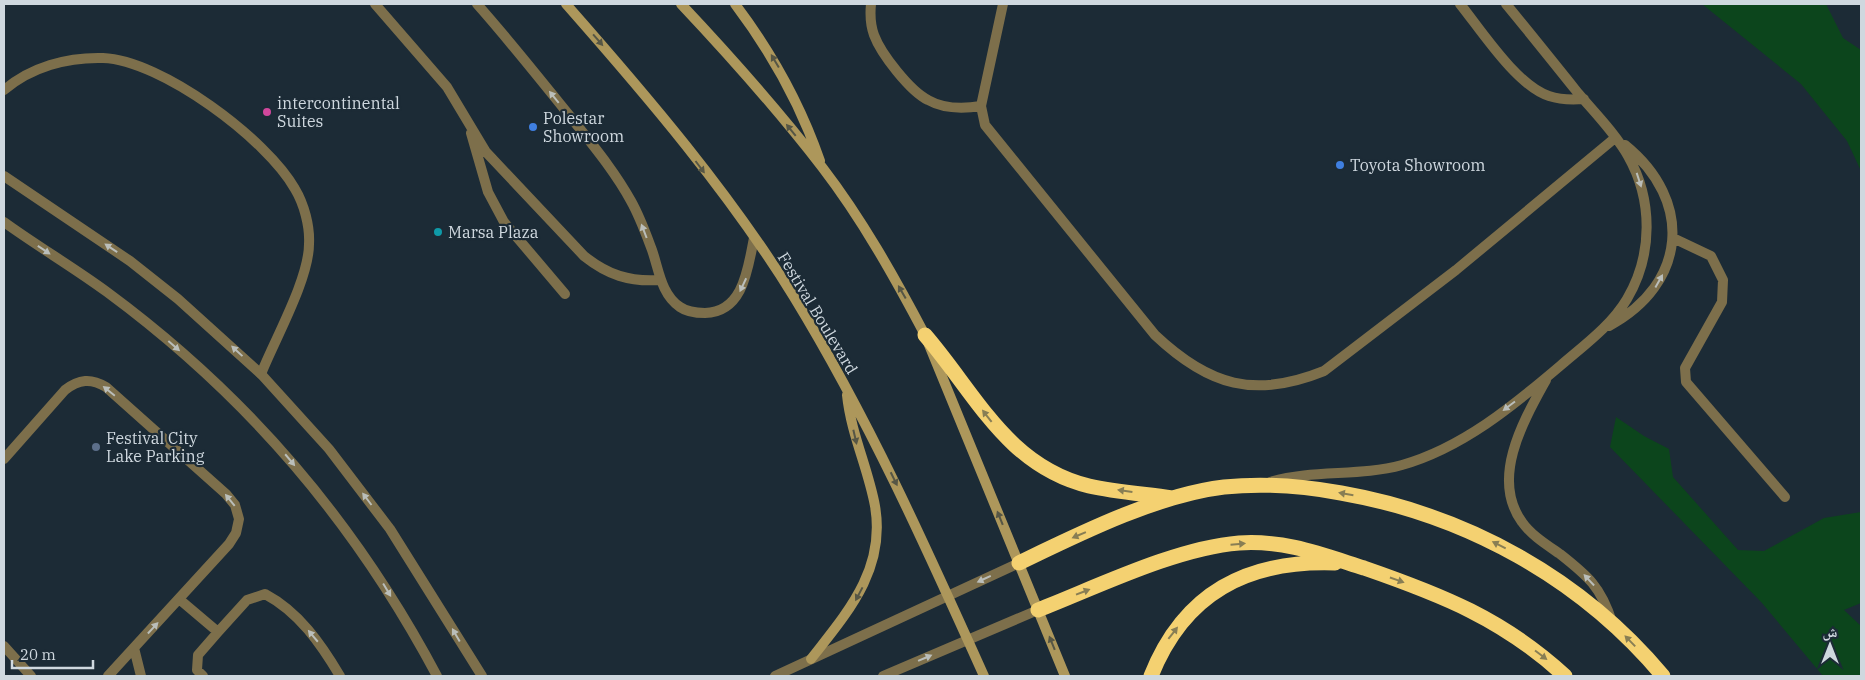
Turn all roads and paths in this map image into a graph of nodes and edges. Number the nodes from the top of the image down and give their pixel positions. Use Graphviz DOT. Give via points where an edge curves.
graph roads {
  1 [pos="375,4"];
  2 [pos="477,4"];
  3 [pos="566,4"];
  4 [pos="681,4"];
  5 [pos="735,4"];
  6 [pos="871,4"];
  7 [pos="1003,4"];
  8 [pos="1460,4"];
  9 [pos="1506,4"];
  10 [pos="4,90"];
  11 [pos="1584,99"];
  12 [pos="981,106"];
  13 [pos="470,127"];
  14 [pos="1615,138"];
  15 [pos="823,169"];
  16 [pos="4,176"];
  17 [pos="4,222"];
  18 [pos="754,238"];
  19 [pos="1673,238"];
  20 [pos="660,280"];
  21 [pos="564,294"];
  22 [pos="1599,332"];
  23 [pos="925,335"];
  24 [pos="261,374"];
  25 [pos="1548,376"];
  26 [pos="847,389"];
  27 [pos="4,460"];
  28 [pos="1263,485"];
  29 [pos="1784,497"];
  30 [pos="1174,498"];
  31 [pos="1019,563"];
  32 [pos="1351,564"];
  33 [pos="948,596"];
  34 [pos="179,600"];
  35 [pos="1038,610"];
  36 [pos="1612,622"];
  37 [pos="218,632"];
  38 [pos="968,640"];
  39 [pos="4,646"];
  40 [pos="134,648"];
  41 [pos="811,660"];
  42 [pos="31,676"];
  43 [pos="108,676"];
  44 [pos="141,676"];
  45 [pos="203,676"];
  46 [pos="340,676"];
  47 [pos="437,676"];
  48 [pos="482,676"];
  49 [pos="775,676"];
  50 [pos="883,676"];
  51 [pos="984,676"];
  52 [pos="1065,676"];
  53 [pos="1151,676"];
  54 [pos="1565,676"];
  55 [pos="1663,676"];
  1 -- 13 [label="street" via="447,87"];
  20 -- 2 [label="street, one-way" via="644,228 618,179 524,58"];
  3 -- 18 [label="main road, Festival Boulevard, one-way" via="675,133"];
  15 -- 4 [label="main road, one-way" via="733,60"];
  15 -- 5 [label="main road, one-way" via="793,94 774,58"];
  6 -- 12 [label="street" via="873,34 913,90 928,101 945,106 963,109"];
  7 -- 12 [label="street"];
  8 -- 11 [label="street" via="1517,75 1531,87 1547,96 1565,100"];
  9 -- 11 [label="street"];
  10 -- 24 [label="street" via="38,68 70,60 104,58 137,66 205,102 259,146 278,166 295,189 306,215 310,244 304,272"];
  11 -- 14 [label="street"];
  12 -- 14 [label="street" via="985,125 996,142 1155,335 1180,358 1209,375 1241,384 1274,386 1300,380 1346,356"];
  13 -- 20 [label="street" via="499,166 584,256 619,277 639,281"];
  13 -- 21 [label="street" via="488,192 504,222"];
  14 -- 19 [label="street" via="1640,159 1663,192 1671,215"];
  14 -- 22 [label="street, one-way" via="1637,175 1647,217 1646,238 1641,266 1627,299"];
  23 -- 15 [label="main road, one-way" via="878,251"];
  24 -- 16 [label="street, one-way" via="178,299 130,261"];
  17 -- 47 [label="street, one-way" via="107,292 169,342 226,392 280,447 329,505 374,567"];
  18 -- 20 [label="street, one-way" via="746,280 738,295 712,313 680,308"];
  18 -- 26 [label="main road, Festival Boulevard" via="794,297"];
  22 -- 19 [label="street, one-way" via="1627,317 1645,302 1669,261"];
  19 -- 29 [label="street" via="1711,256 1722,280 1722,302 1685,368 1686,382"];
  22 -- 25 [label="street"];
  30 -- 23 [label="highway, one-way" via="1088,486 1053,473 1026,456 1002,435"];
  31 -- 23 [label="main road, one-way"];
  48 -- 24 [label="street, one-way" via="390,529 329,449"];
  25 -- 28 [label="street, one-way" via="1474,432 1429,455 1401,465 1316,473"];
  36 -- 25 [label="street, one-way" via="1605,600 1591,581 1522,523 1513,506 1509,487 1515,444"];
  26 -- 33 [label="main road, Festival Boulevard, one-way" via="892,475"];
  26 -- 41 [label="main road, one-way" via="856,445 875,507 876,537 871,567 860,595"];
  34 -- 27 [label="street, one-way" via="236,533 239,519 235,505 106,387 96,381 74,383"];
  28 -- 30 [label="highway" via="1223,487"];
  36 -- 28 [label="highway, one-way" via="1523,557 1474,533 1423,513 1371,498"];
  30 -- 31 [label="highway, one-way"];
  31 -- 33 [label="street, one-way"];
  31 -- 35 [label="main road"];
  35 -- 32 [label="highway, one-way" via="1167,560 1220,546 1275,544 1309,549"];
  53 -- 32 [label="highway, one-way" via="1166,642 1189,614 1215,591 1244,575 1277,566 1312,562"];
  32 -- 54 [label="highway, one-way" via="1452,600 1500,626 1546,658"];
  33 -- 38 [label="main road, Festival Boulevard"];
  33 -- 41 [label="street"];
  34 -- 37 [label="street"];
  40 -- 34 [label="street, one-way"];
  35 -- 38 [label="street"];
  52 -- 35 [label="main road, one-way"];
  55 -- 36 [label="highway, one-way"];
  37 -- 45 [label="street" via="198,654 197,670"];
  46 -- 37 [label="street, one-way" via="302,622 265,594 247,600"];
  50 -- 38 [label="street, one-way"];
  38 -- 51 [label="main road, Festival Boulevard"];
  39 -- 42 [label="street"];
  40 -- 43 [label="street"];
  40 -- 44 [label="street"];
  41 -- 49 [label="street"];
}
